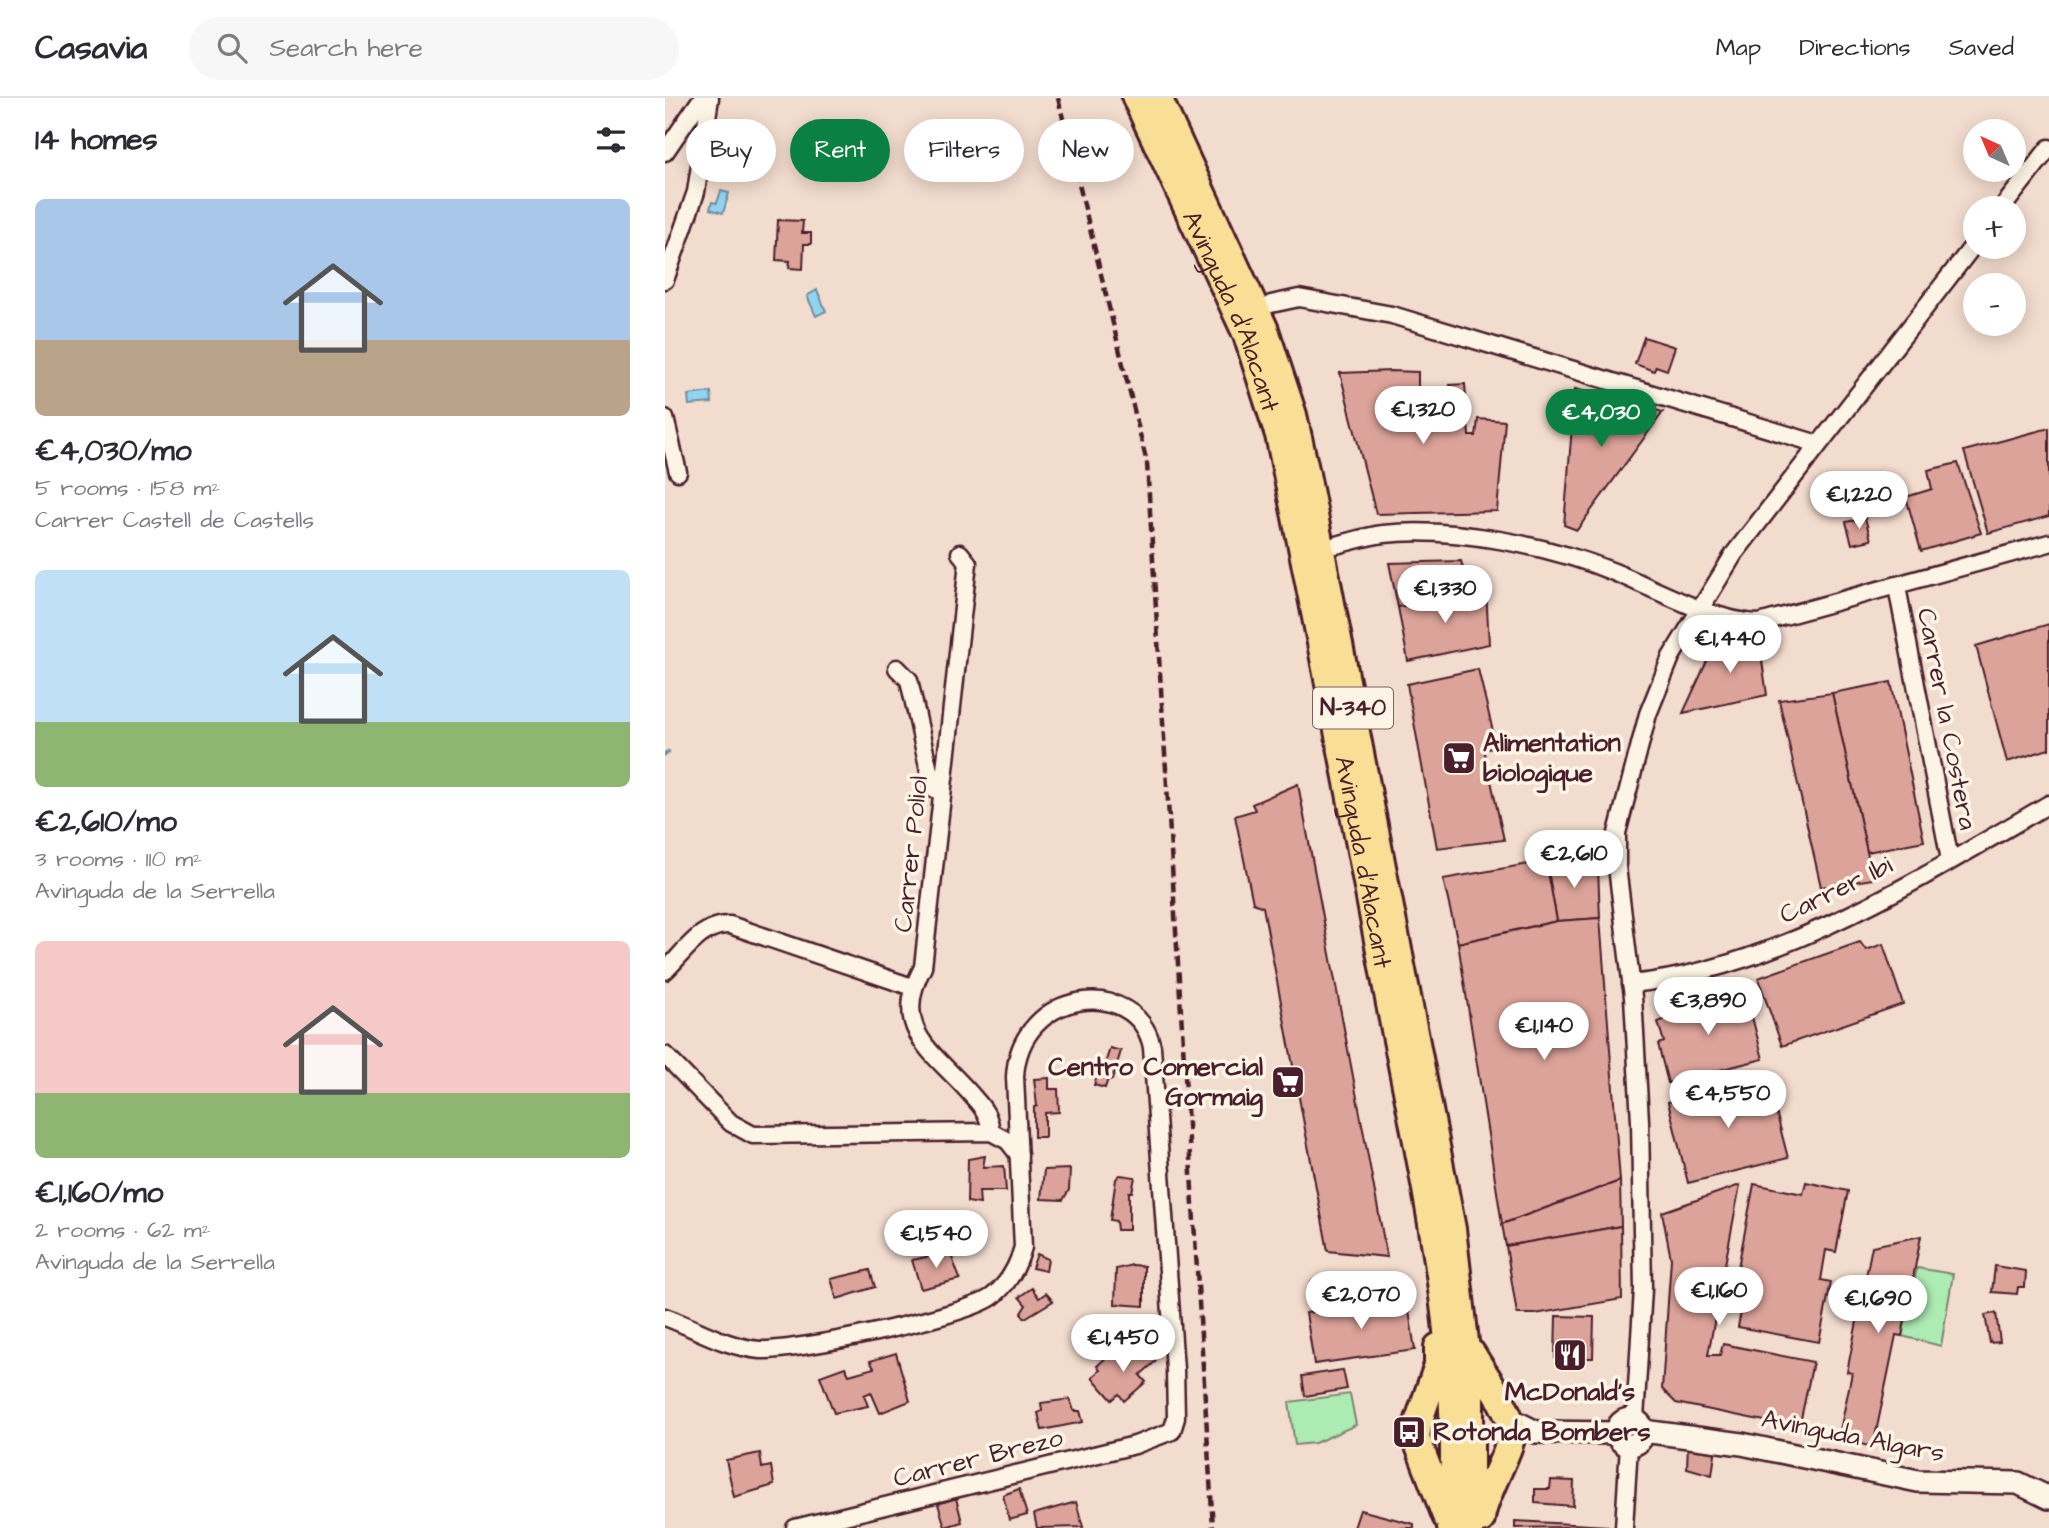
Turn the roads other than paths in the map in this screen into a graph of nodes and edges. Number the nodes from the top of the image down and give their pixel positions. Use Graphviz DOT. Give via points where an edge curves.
graph roads {
  1 [pos="702,98"];
  2 [pos="710,98"];
  3 [pos="1136,98"];
  4 [pos="1158,98"];
  5 [pos="2049,148"];
  6 [pos="665,152"];
  7 [pos="2011,196"];
  8 [pos="1963,259"];
  9 [pos="665,280"];
  10 [pos="1271,304"];
  11 [pos="665,418"];
  12 [pos="1818,444"];
  13 [pos="678,472"];
  14 [pos="2049,543"];
  15 [pos="1336,545"];
  16 [pos="960,553"];
  17 [pos="1896,587"];
  18 [pos="1699,607"];
  19 [pos="897,668"];
  20 [pos="942,790"];
  21 [pos="2049,804"];
  22 [pos="1950,860"];
  23 [pos="665,971"];
  24 [pos="1631,984"];
  25 [pos="912,987"];
  26 [pos="665,1055"];
  27 [pos="991,1132"];
  28 [pos="1019,1155"];
  29 [pos="1440,1280"];
  30 [pos="665,1317"];
  31 [pos="1467,1343"];
  32 [pos="1461,1400"];
  33 [pos="1423,1413"];
  34 [pos="1507,1414"];
  35 [pos="1536,1432"];
  36 [pos="1631,1432"];
  37 [pos="1504,1454"];
  38 [pos="1421,1455"];
  39 [pos="1463,1466"];
  40 [pos="2049,1498"];
  41 [pos="795,1528"];
  42 [pos="1450,1528"];
  43 [pos="1470,1528"];
  44 [pos="1480,1528"];
  45 [pos="1624,1528"];
  1 -- 6 [label="street"];
  2 -- 9 [label="street" via="696,192"];
  3 -- 29 [label="main road, Avinguda d'Alacant / N-340" via="1247,335 1279,435"];
  4 -- 31 [label="main road, Avinguda d'Alacant / N-340" via="1265,330 1293,415 1431,1113"];
  5 -- 7 [label="street"];
  8 -- 12 [label="street"];
  10 -- 12 [label="street" via="1299,298 1392,315"];
  11 -- 13 [label="street"];
  12 -- 18 [label="street"];
  14 -- 17 [label="street"];
  15 -- 18 [label="street" via="1383,534 1416,533 1516,543 1611,570"];
  16 -- 20 [label="street, Carrer Poliol" via="968,563"];
  17 -- 18 [label="street" via="1759,623"];
  17 -- 22 [label="street, Carrer la Costera"];
  18 -- 24 [label="street" via="1671,657 1648,714 1617,833"];
  19 -- 20 [label="street" via="909,680 933,789"];
  20 -- 25 [label="street, Carrer Poliol" via="923,967"];
  21 -- 22 [label="street, Carrer Ibi"];
  22 -- 24 [label="street, Carrer Ibi" via="1806,936 1675,980"];
  23 -- 25 [label="street" via="717,924"];
  24 -- 36 [label="street" via="1640,1121 1643,1289"];
  25 -- 27 [label="street, Carrer Poliol" via="910,1011 916,1034 986,1112"];
  26 -- 27 [label="street" via="726,1118 753,1135"];
  27 -- 28 [label="street" via="1008,1141"];
  28 -- 30 [label="street" via="1020,1260 1005,1285 977,1305 786,1350 730,1344"];
  28 -- 41 [label="street, Carrer Brezo" via="1016,1062 1031,1028 1062,1006 1090,1000 1120,1008 1139,1021 1151,1040 1153,1056 1175,1369 1177,1418 1172,1431 1135,1445"];
  29 -- 32 [label="main road, Avinguda d'Alacant / N-340"];
  29 -- 33 [label="main road" via="1435,1317 1438,1365"];
  31 -- 32 [label="main road, Avinguda d'Alacant / N-340"];
  31 -- 34 [label="main road"];
  32 -- 33 [label="main road" via="1436,1403"];
  32 -- 34 [label="main road" via="1484,1399 1497,1403"];
  32 -- 39 [label="main road, Avinguda d'Alacant / N-340"];
  33 -- 38 [label="main road" via="1416,1432"];
  34 -- 35 [label="street, Avinguda Algars"];
  34 -- 37 [label="main road" via="1513,1429"];
  35 -- 36 [label="street, Avinguda Algars"];
  35 -- 37 [label="street"];
  36 -- 40 [label="street, Avinguda Algars" via="1742,1444 1918,1481 2018,1483"];
  36 -- 45 [label="street"];
  37 -- 39 [label="main road" via="1482,1466"];
  37 -- 44 [label="main road" via="1481,1511"];
  38 -- 39 [label="main road" via="1437,1464"];
  38 -- 42 [label="main road"];
  39 -- 42 [label="main road, Avinguda d'Alacant / N-340"];
  39 -- 43 [label="main road, Avinguda d'Alacant / N-340"];
}
